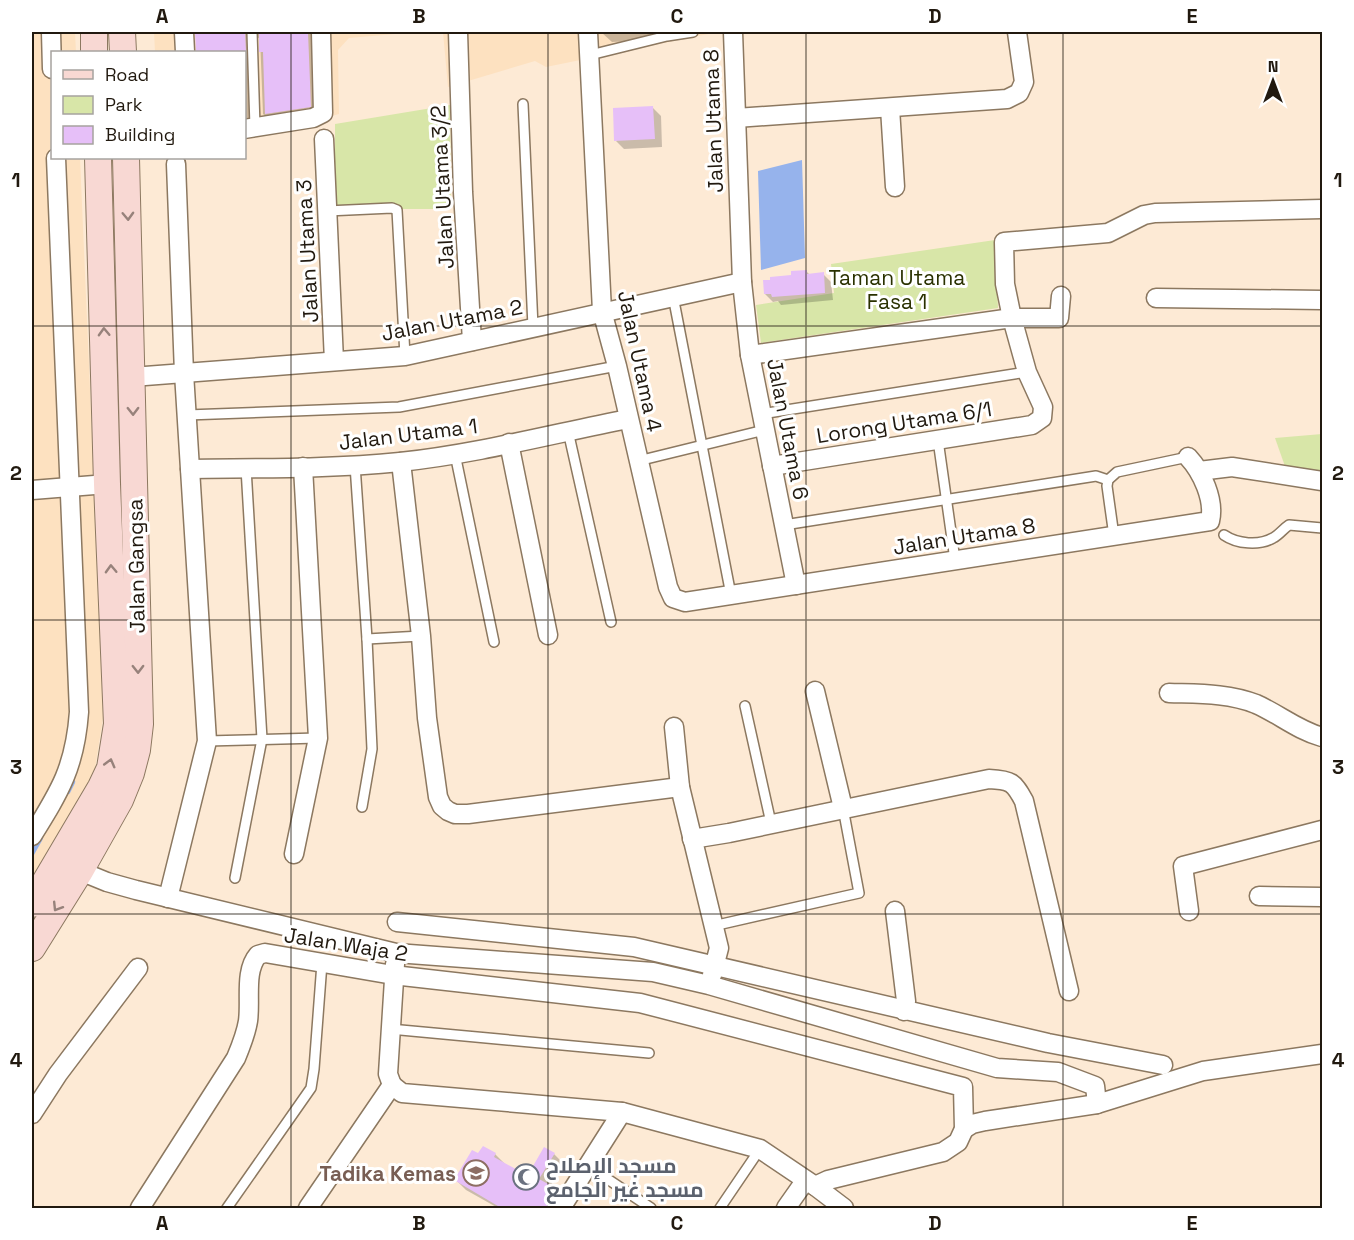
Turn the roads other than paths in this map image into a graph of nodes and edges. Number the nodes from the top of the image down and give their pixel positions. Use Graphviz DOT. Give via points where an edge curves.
graph roads {
  1 [pos="51,32"];
  2 [pos="94,32"];
  3 [pos="122,32"];
  4 [pos="184,32"];
  5 [pos="252,32"];
  6 [pos="321,32"];
  7 [pos="458,32"];
  8 [pos="588,32"];
  9 [pos="693,32"];
  10 [pos="733,32"];
  11 [pos="1017,32"];
  12 [pos="667,34"];
  13 [pos="52,51"];
  14 [pos="94,51"];
  15 [pos="123,51"];
  16 [pos="185,51"];
  17 [pos="590,55"];
  18 [pos="523,104"];
  19 [pos="890,108"];
  20 [pos="736,118"];
  21 [pos="250,128"];
  22 [pos="324,139"];
  23 [pos="56,159"];
  24 [pos="98,159"];
  25 [pos="126,159"];
  26 [pos="176,164"];
  27 [pos="895,187"];
  28 [pos="1323,209"];
  29 [pos="327,211"];
  30 [pos="742,282"];
  31 [pos="673,296"];
  32 [pos="1061,296"];
  33 [pos="1156,298"];
  34 [pos="1323,300"];
  35 [pos="602,311"];
  36 [pos="1011,318"];
  37 [pos="533,327"];
  38 [pos="472,341"];
  39 [pos="750,355"];
  40 [pos="405,356"];
  41 [pos="334,362"];
  42 [pos="617,366"];
  43 [pos="1027,372"];
  44 [pos="184,373"];
  45 [pos="132,377"];
  46 [pos="187,416"];
  47 [pos="628,419"];
  48 [pos="763,422"];
  49 [pos="568,431"];
  50 [pos="938,440"];
  51 [pos="509,443"];
  52 [pos="701,446"];
  53 [pos="455,454"];
  54 [pos="638,461"];
  55 [pos="401,462"];
  56 [pos="1194,464"];
  57 [pos="355,465"];
  58 [pos="772,466"];
  59 [pos="303,467"];
  60 [pos="246,468"];
  61 [pos="190,470"];
  62 [pos="1108,480"];
  63 [pos="1323,481"];
  64 [pos="107,484"];
  65 [pos="70,486"];
  66 [pos="32,489"];
  67 [pos="948,499"];
  68 [pos="784,525"];
  69 [pos="1323,528"];
  70 [pos="1114,536"];
  71 [pos="1224,536"];
  72 [pos="955,560"];
  73 [pos="796,585"];
  74 [pos="731,595"];
  75 [pos="673,598"];
  76 [pos="611,622"];
  77 [pos="548,635"];
  78 [pos="421,636"];
  79 [pos="367,639"];
  80 [pos="494,642"];
  81 [pos="815,691"];
  82 [pos="1169,693"];
  83 [pos="745,706"];
  84 [pos="674,727"];
  85 [pos="1323,737"];
  86 [pos="318,738"];
  87 [pos="262,739"];
  88 [pos="207,741"];
  89 [pos="680,787"];
  90 [pos="362,807"];
  91 [pos="843,808"];
  92 [pos="771,823"];
  93 [pos="1323,830"];
  94 [pos="32,836"];
  95 [pos="692,839"];
  96 [pos="294,854"];
  97 [pos="80,872"];
  98 [pos="235,878"];
  99 [pos="1258,896"];
  100 [pos="1323,897"];
  101 [pos="168,898"];
  102 [pos="32,904"];
  103 [pos="895,911"];
  104 [pos="1189,911"];
  105 [pos="397,922"];
  106 [pos="713,926"];
  107 [pos="546,938"];
  108 [pos="32,948"];
  109 [pos="396,953"];
  110 [pos="322,963"];
  111 [pos="544,964"];
  112 [pos="714,965"];
  113 [pos="138,968"];
  114 [pos="393,975"];
  115 [pos="709,986"];
  116 [pos="1069,991"];
  117 [pos="904,1011"];
  118 [pos="390,1029"];
  119 [pos="1098,1052"];
  120 [pos="649,1053"];
  121 [pos="1323,1054"];
  122 [pos="1163,1065"];
  123 [pos="997,1068"];
  124 [pos="392,1085"];
  125 [pos="963,1087"];
  126 [pos="1096,1095"];
  127 [pos="622,1112"];
  128 [pos="32,1114"];
  129 [pos="964,1130"];
  130 [pos="760,1149"];
  131 [pos="588,1166"];
  132 [pos="810,1184"];
  133 [pos="140,1209"];
  134 [pos="227,1209"];
  135 [pos="308,1209"];
  136 [pos="561,1209"];
  137 [pos="651,1209"];
  138 [pos="720,1209"];
  139 [pos="786,1209"];
  140 [pos="844,1209"];
  1 -- 13 [label="street"];
  2 -- 14 [label="main road"];
  3 -- 15 [label="main road"];
  4 -- 16 [label="street"];
  5 -- 21 [label="lane"];
  6 -- 21 [label="street" via="323,113"];
  7 -- 38 [label="street, Jalan Utama 3/2"];
  8 -- 17 [label="street, Jalan Utama 4"];
  9 -- 12 [label="lane"];
  10 -- 20 [label="street, Jalan Utama 8"];
  11 -- 19 [label="street" via="1024,82 1018,93 1006,99"];
  12 -- 17 [label="lane"];
  17 -- 35 [label="street, Jalan Utama 4"];
  18 -- 37 [label="lane"];
  19 -- 20 [label="street"];
  19 -- 27 [label="street"];
  20 -- 30 [label="street, Jalan Utama 8"];
  22 -- 29 [label="street, Jalan Utama 3"];
  23 -- 65 [label="street"];
  64 -- 24 [label="main road, Jalan Gangsa, one-way"];
  25 -- 45 [label="main road, Jalan Gangsa, one-way"];
  26 -- 44 [label="street"];
  28 -- 36 [label="street" via="1144,214 1108,233 1004,242"];
  29 -- 40 [label="lane" via="397,210"];
  29 -- 41 [label="street, Jalan Utama 3"];
  30 -- 31 [label="street, Jalan Utama 2"];
  30 -- 39 [label="street, Jalan Utama 6"];
  31 -- 35 [label="street, Jalan Utama 2"];
  31 -- 52 [label="lane"];
  32 -- 36 [label="street" via="1059,318"];
  33 -- 34 [label="street"];
  35 -- 37 [label="street, Jalan Utama 2"];
  35 -- 42 [label="street, Jalan Utama 4"];
  36 -- 39 [label="street"];
  36 -- 43 [label="street"];
  37 -- 38 [label="street, Jalan Utama 2"];
  38 -- 40 [label="street, Jalan Utama 2"];
  39 -- 48 [label="street, Jalan Utama 6"];
  40 -- 41 [label="street, Jalan Utama 2"];
  41 -- 44 [label="street, Jalan Utama 2"];
  42 -- 46 [label="lane" via="399,407"];
  42 -- 47 [label="street, Jalan Utama 4"];
  43 -- 48 [label="lane"];
  43 -- 50 [label="street, Lorong Utama 6/1" via="1043,407 1042,418 1032,425"];
  44 -- 45 [label="street, Jalan Utama 2"];
  44 -- 46 [label="street"];
  45 -- 97 [label="main road, Jalan Gangsa, one-way" via="139,733 131,773 120,800"];
  46 -- 61 [label="street"];
  47 -- 49 [label="street, Jalan Utama 1"];
  47 -- 54 [label="street, Jalan Utama 4"];
  48 -- 52 [label="lane"];
  48 -- 58 [label="street, Jalan Utama 6"];
  49 -- 51 [label="street, Jalan Utama 1"];
  49 -- 76 [label="lane"];
  50 -- 58 [label="street, Lorong Utama 6/1"];
  50 -- 67 [label="lane"];
  51 -- 53 [label="street, Jalan Utama 1"];
  51 -- 77 [label="street"];
  52 -- 54 [label="lane"];
  52 -- 74 [label="lane"];
  53 -- 55 [label="street, Jalan Utama 1"];
  53 -- 80 [label="lane"];
  54 -- 75 [label="street, Jalan Utama 4"];
  55 -- 57 [label="street, Jalan Utama 1"];
  55 -- 78 [label="street"];
  56 -- 62 [label="lane" via="1117,472"];
  56 -- 63 [label="street"];
  56 -- 70 [label="street, Jalan Utama 8" via="1213,510 1210,521"];
  57 -- 59 [label="street, Jalan Utama 1"];
  57 -- 79 [label="lane"];
  58 -- 68 [label="street, Jalan Utama 6"];
  59 -- 60 [label="street, Jalan Utama 1"];
  59 -- 86 [label="street"];
  60 -- 61 [label="street, Jalan Utama 1"];
  60 -- 87 [label="lane"];
  61 -- 88 [label="street"];
  62 -- 67 [label="lane" via="1096,476"];
  62 -- 70 [label="lane"];
  64 -- 65 [label="street"];
  102 -- 64 [label="main road, Jalan Gangsa, one-way" via="101,788 114,746 117,724"];
  65 -- 66 [label="street"];
  65 -- 94 [label="street" via="77,741 58,794"];
  67 -- 68 [label="lane"];
  67 -- 72 [label="lane"];
  68 -- 73 [label="street, Jalan Utama 6"];
  69 -- 71 [label="lane" via="1288,525 1261,542 1242,543"];
  70 -- 72 [label="street, Jalan Utama 8"];
  72 -- 73 [label="street, Jalan Utama 8"];
  73 -- 74 [label="street, Jalan Utama 8"];
  74 -- 75 [label="street, Jalan Utama 8" via="685,602"];
  78 -- 79 [label="lane"];
  78 -- 89 [label="street" via="438,797 448,811 488,813"];
  79 -- 90 [label="lane" via="372,749"];
  81 -- 91 [label="street"];
  82 -- 85 [label="street" via="1242,699"];
  83 -- 92 [label="lane"];
  84 -- 89 [label="street"];
  86 -- 87 [label="lane"];
  86 -- 96 [label="street"];
  87 -- 88 [label="lane"];
  87 -- 98 [label="lane"];
  88 -- 101 [label="street"];
  89 -- 95 [label="street"];
  91 -- 92 [label="street"];
  91 -- 106 [label="lane" via="859,893"];
  91 -- 116 [label="street" via="989,779 1013,783 1023,801"];
  92 -- 95 [label="street"];
  93 -- 104 [label="street" via="1183,866"];
  95 -- 106 [label="street"];
  97 -- 101 [label="street"];
  97 -- 108 [label="main road, Jalan Gangsa, one-way"];
  99 -- 100 [label="street"];
  101 -- 109 [label="street"];
  103 -- 117 [label="street"];
  105 -- 107 [label="street"];
  106 -- 112 [label="street" via="718,948"];
  107 -- 111 [label="street"];
  107 -- 112 [label="street" via="634,947"];
  109 -- 111 [label="street"];
  109 -- 114 [label="street"];
  110 -- 114 [label="street, Jalan Waja 2"];
  110 -- 133 [label="street, Jalan Waja 2" via="265,953 254,960 248,1020 236,1058"];
  110 -- 134 [label="lane" via="311,1088"];
  111 -- 115 [label="street" via="653,972"];
  112 -- 115 [label="street"];
  112 -- 117 [label="street"];
  113 -- 128 [label="street"];
  114 -- 118 [label="street"];
  114 -- 125 [label="street, Jalan Waja 2" via="640,1003"];
  115 -- 123 [label="street"];
  117 -- 119 [label="street"];
  118 -- 120 [label="lane"];
  118 -- 124 [label="street" via="388,1074"];
  119 -- 122 [label="street"];
  119 -- 126 [label="street"];
  121 -- 126 [label="street" via="1203,1071"];
  123 -- 125 [label="street"];
  123 -- 126 [label="street" via="1058,1072"];
  124 -- 127 [label="street" via="402,1094"];
  124 -- 135 [label="street"];
  125 -- 129 [label="street"];
  126 -- 129 [label="street" via="972,1124"];
  127 -- 130 [label="street"];
  127 -- 131 [label="street"];
  129 -- 132 [label="street" via="958,1142 943,1152"];
  130 -- 132 [label="street"];
  130 -- 138 [label="lane"];
  131 -- 136 [label="street"];
  131 -- 137 [label="lane"];
  132 -- 139 [label="street"];
  132 -- 140 [label="street"];
}
